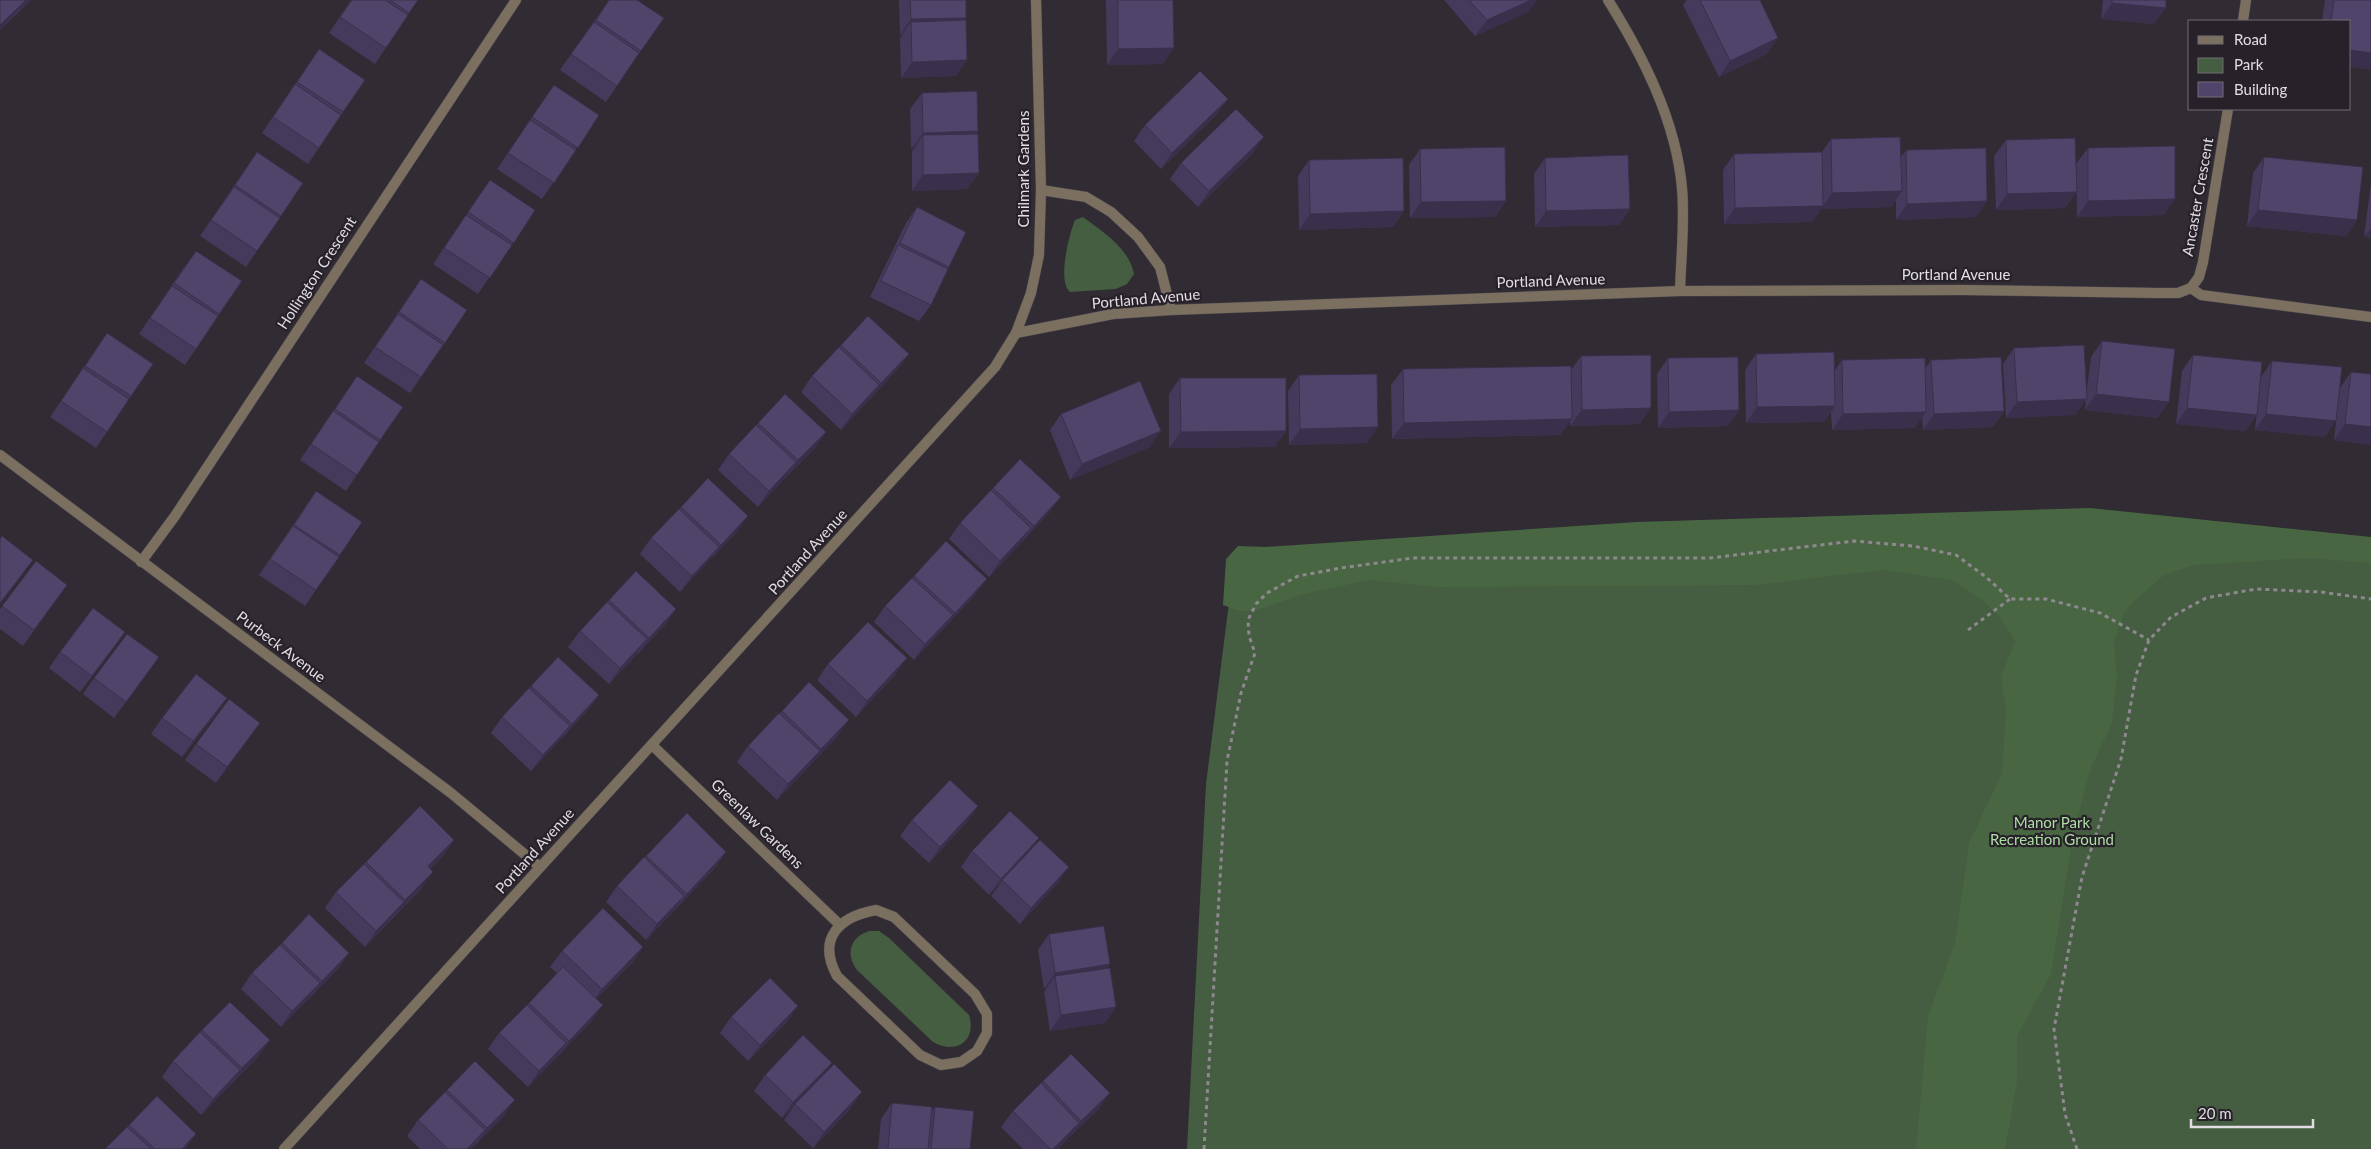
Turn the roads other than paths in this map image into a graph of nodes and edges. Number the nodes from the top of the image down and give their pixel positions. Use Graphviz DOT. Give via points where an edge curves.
graph roads {
  1 [pos="516,0"];
  2 [pos="1036,0"];
  3 [pos="1608,0"];
  4 [pos="2246,0"];
  5 [pos="2243,20"];
  6 [pos="2228,110"];
  7 [pos="1041,190"];
  8 [pos="2191,288"];
  9 [pos="1680,292"];
  10 [pos="1171,310"];
  11 [pos="2371,317"];
  12 [pos="1016,333"];
  13 [pos="0,456"];
  14 [pos="142,562"];
  15 [pos="652,745"];
  16 [pos="540,867"];
  17 [pos="840,925"];
  18 [pos="284,1149"];
  1 -- 14 [label="street, Hollington Crescent"];
  2 -- 7 [label="street, Chilmark Gardens"];
  3 -- 9 [label="street" via="1657,93 1673,139 1682,188"];
  4 -- 5 [label="street"];
  6 -- 8 [label="street, Ancaster Crescent" via="2202,262 2199,276"];
  7 -- 10 [label="street" via="1086,197 1111,212 1138,237 1160,267"];
  7 -- 12 [label="street, Chilmark Gardens" via="1039,255 1032,293"];
  8 -- 9 [label="street, Portland Avenue" via="2178,293 1963,290"];
  8 -- 11 [label="street" via="2202,295"];
  9 -- 10 [label="street, Portland Avenue"];
  10 -- 12 [label="street, Portland Avenue" via="1114,314"];
  12 -- 15 [label="street, Portland Avenue" via="995,367 963,404"];
  13 -- 14 [label="street, Purbeck Avenue"];
  14 -- 16 [label="street, Purbeck Avenue" via="451,793"];
  15 -- 16 [label="street, Portland Avenue"];
  15 -- 17 [label="street, Greenlaw Gardens"];
  16 -- 18 [label="street, Portland Avenue"];
  17 -- 17 [label="street" via="857,913 876,910 894,917 975,994 987,1014 987,1033 978,1051 961,1062 940,1065 920,1055 837,976 829,961 830,942"];
}
